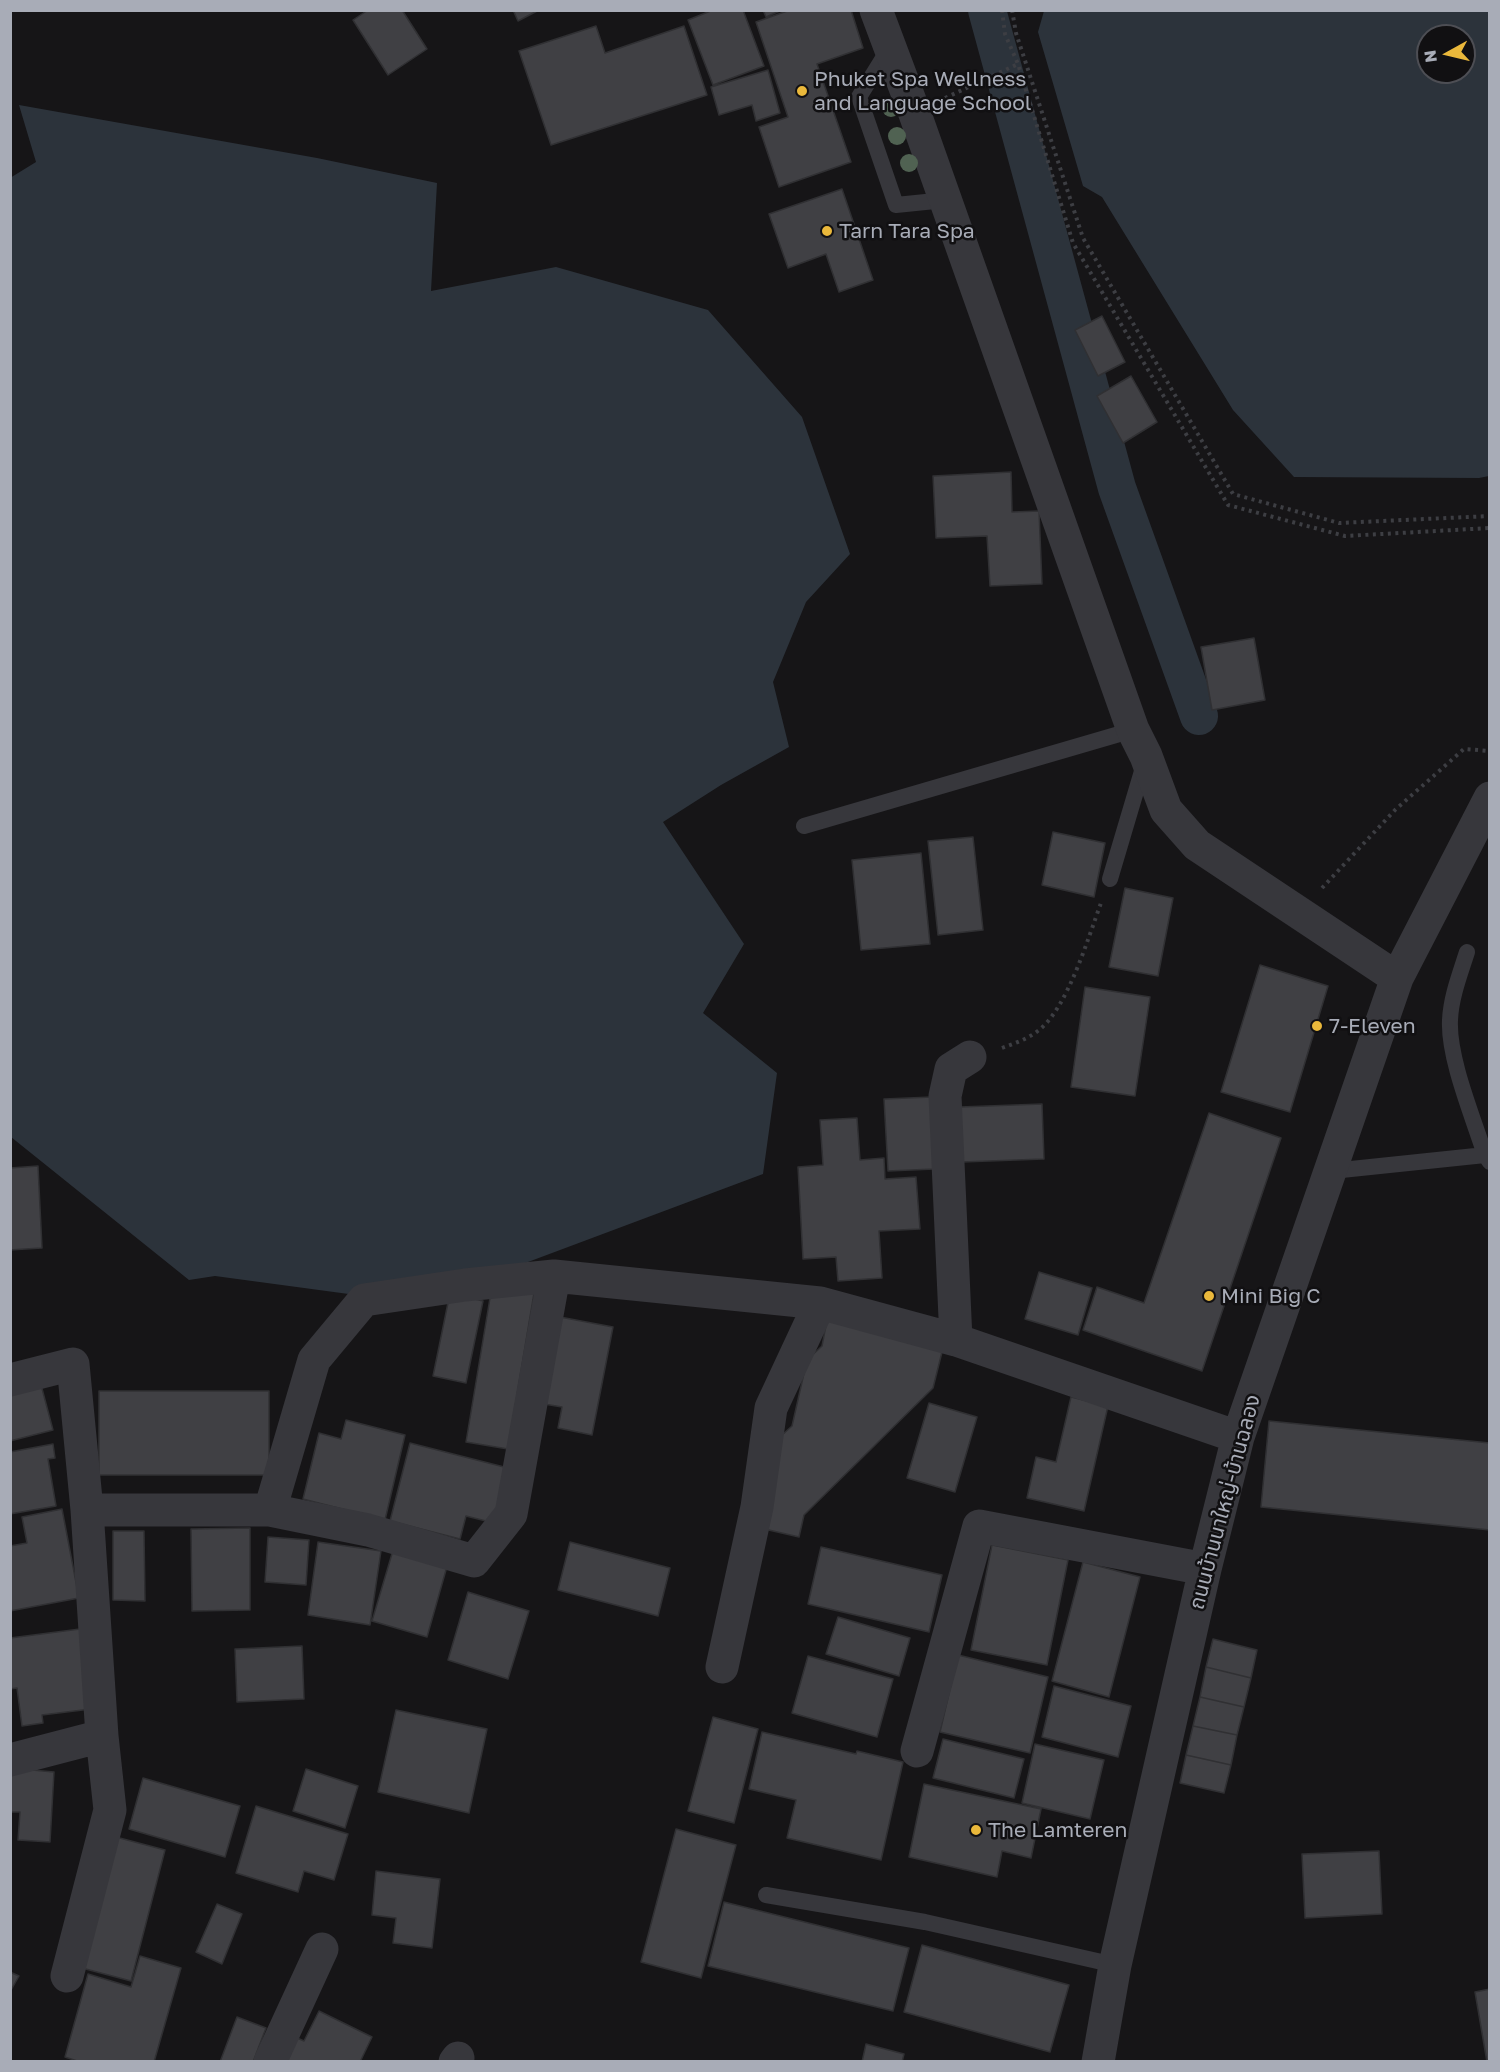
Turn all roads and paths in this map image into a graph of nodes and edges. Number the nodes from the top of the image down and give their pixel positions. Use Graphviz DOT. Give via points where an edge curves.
graph roads {
  1 [pos="876,10"];
  2 [pos="1002,10"];
  3 [pos="1012,10"];
  4 [pos="890,47"];
  5 [pos="1018,64"];
  6 [pos="962,89"];
  7 [pos="945,200"];
  8 [pos="1490,516"];
  9 [pos="1490,528"];
  10 [pos="1139,743"];
  11 [pos="1490,751"];
  12 [pos="1490,798"];
  13 [pos="804,826"];
  14 [pos="1110,879"];
  15 [pos="1299,913"];
  16 [pos="1467,952"];
  17 [pos="1397,978"];
  18 [pos="969,1057"];
  19 [pos="1487,1158"];
  20 [pos="1332,1171"];
  21 [pos="554,1276"];
  22 [pos="820,1302"];
  23 [pos="956,1340"];
  24 [pos="10,1380"];
  25 [pos="1238,1437"];
  26 [pos="87,1510"];
  27 [pos="270,1510"];
  28 [pos="1205,1569"];
  29 [pos="722,1667"];
  30 [pos="102,1736"];
  31 [pos="917,1751"];
  32 [pos="10,1760"];
  33 [pos="765,1895"];
  34 [pos="322,1949"];
  35 [pos="1116,1965"];
  36 [pos="67,1976"];
  37 [pos="270,2061"];
  38 [pos="1098,2061"];
  1 -- 4 [label="street"];
  2 -- 5 [label="path" via="1005,34"];
  3 -- 8 [label="path" via="1016,33 1083,238 1233,494 1339,523"];
  4 -- 7 [label="street"];
  4 -- 7 [label="lane" via="859,97 896,205"];
  5 -- 6 [label="path"];
  5 -- 9 [label="path" via="1073,243 1228,505 1345,536"];
  7 -- 10 [label="street"];
  10 -- 13 [label="lane"];
  10 -- 14 [label="lane"];
  10 -- 15 [label="street" via="1166,810 1197,845"];
  11 -- 15 [label="path" via="1464,749 1395,810"];
  12 -- 17 [label="street, ถนนบ้านนาใหญ่-บ้านฉลอง"];
  14 -- 18 [label="path" via="1057,1011 1023,1040"];
  15 -- 17 [label="street"];
  16 -- 19 [label="lane" via="1449,1020 1451,1050"];
  17 -- 20 [label="street, ถนนบ้านนาใหญ่-บ้านฉลอง"];
  18 -- 23 [label="street" via="951,1069 945,1096"];
  19 -- 20 [label="lane"];
  20 -- 25 [label="street, ถนนบ้านนาใหญ่-บ้านฉลอง"];
  21 -- 22 [label="street"];
  21 -- 27 [label="street" via="364,1300 314,1360"];
  21 -- 27 [label="street" via="511,1514 474,1561 368,1530"];
  22 -- 23 [label="street"];
  22 -- 29 [label="street" via="771,1408 757,1507"];
  23 -- 25 [label="street"];
  24 -- 26 [label="street" via="73,1364"];
  25 -- 28 [label="street, ถนนบ้านนาใหญ่-บ้านฉลอง"];
  26 -- 27 [label="street"];
  26 -- 30 [label="street"];
  28 -- 31 [label="street" via="979,1526"];
  28 -- 35 [label="street, ถนนบ้านนาใหญ่-บ้านฉลอง"];
  30 -- 32 [label="street"];
  30 -- 36 [label="street" via="110,1810"];
  33 -- 35 [label="lane" via="925,1922"];
  34 -- 37 [label="street"];
  35 -- 38 [label="street, ถนนบ้านนาใหญ่-บ้านฉลอง"];
}
